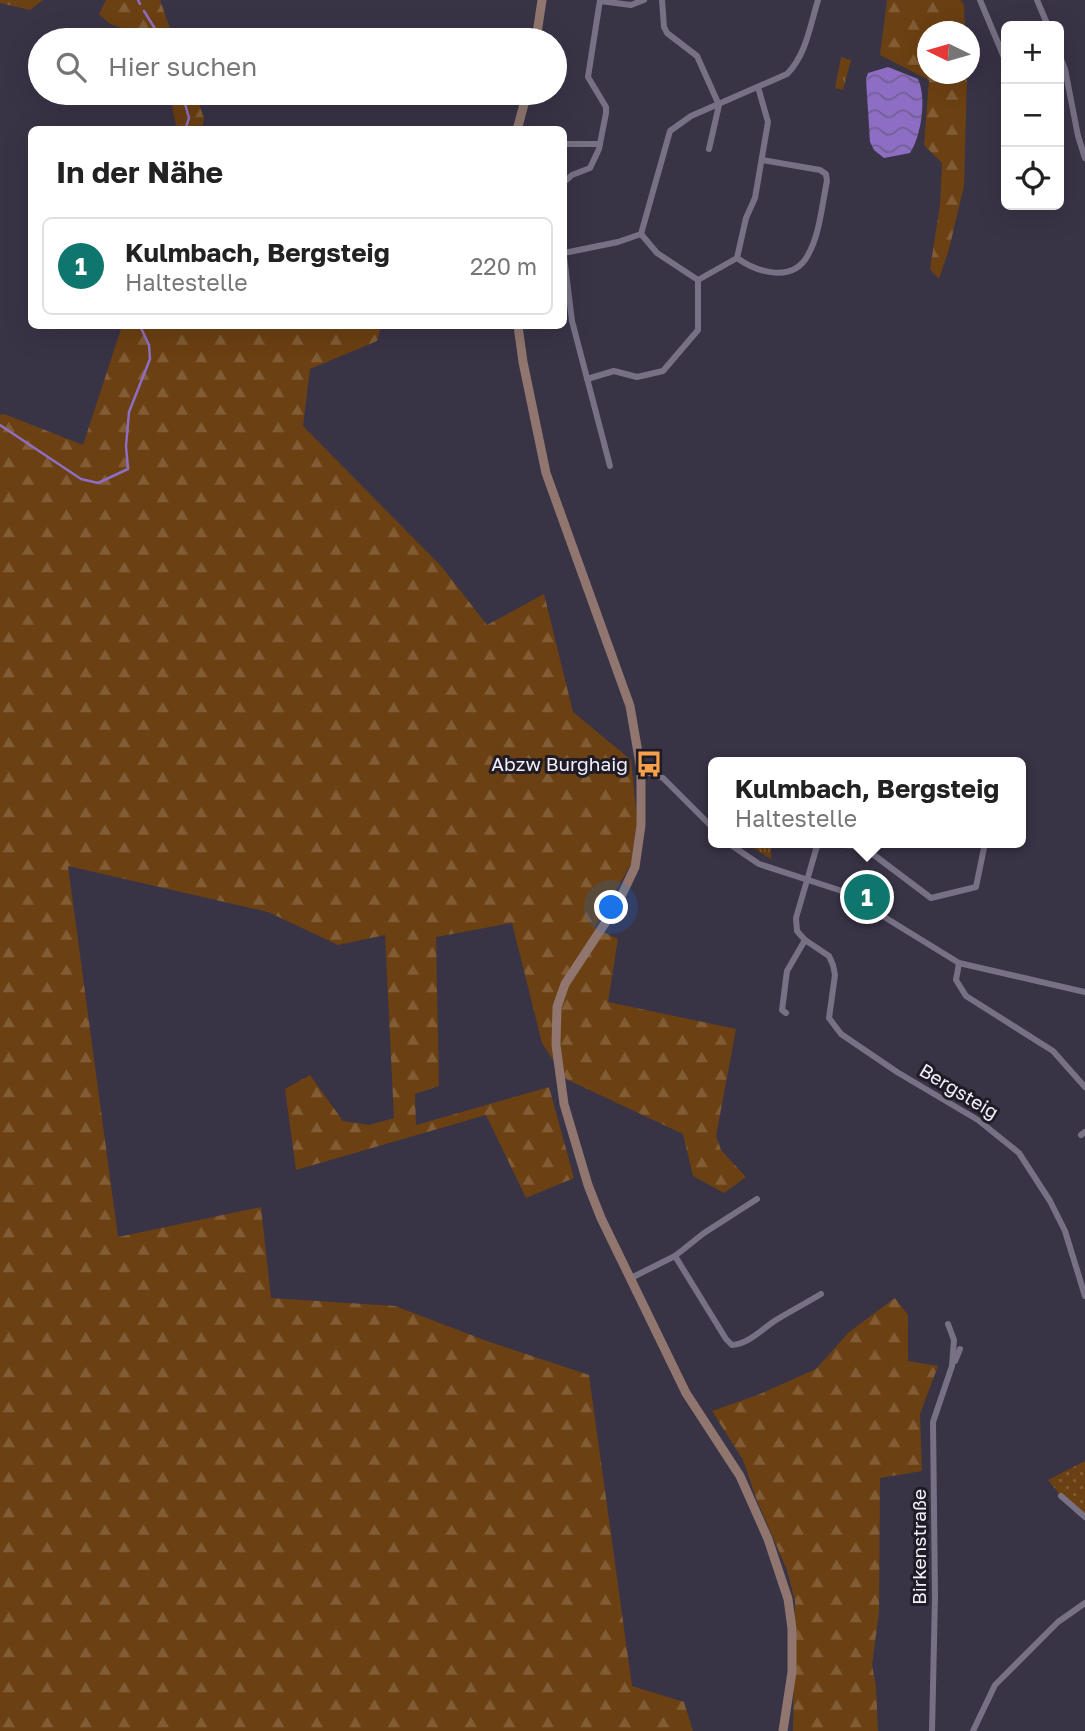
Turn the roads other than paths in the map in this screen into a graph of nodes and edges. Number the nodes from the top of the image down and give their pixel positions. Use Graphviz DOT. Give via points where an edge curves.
graph roads {
  1 [pos="542,0"];
  2 [pos="644,0"];
  3 [pos="663,0"];
  4 [pos="818,0"];
  5 [pos="980,0"];
  6 [pos="1037,0"];
  7 [pos="600,1"];
  8 [pos="1046,21"];
  9 [pos="538,28"];
  10 [pos="1001,50"];
  11 [pos="1064,66"];
  12 [pos="758,88"];
  13 [pos="524,105"];
  14 [pos="719,105"];
  15 [pos="518,126"];
  16 [pos="567,144"];
  17 [pos="600,144"];
  18 [pos="709,149"];
  19 [pos="1085,158"];
  20 [pos="762,160"];
  21 [pos="567,178"];
  22 [pos="640,234"];
  23 [pos="567,254"];
  24 [pos="737,258"];
  25 [pos="567,280"];
  26 [pos="698,280"];
  27 [pos="519,329"];
  28 [pos="587,379"];
  29 [pos="610,466"];
  30 [pos="641,770"];
  31 [pos="708,823"];
  32 [pos="735,848"];
  33 [pos="816,848"];
  34 [pos="868,848"];
  35 [pos="984,848"];
  36 [pos="808,879"];
  37 [pos="805,940"];
  38 [pos="959,963"];
  39 [pos="1085,992"];
  40 [pos="786,1013"];
  41 [pos="1085,1087"];
  42 [pos="757,1199"];
  43 [pos="675,1256"];
  44 [pos="631,1278"];
  45 [pos="821,1294"];
  46 [pos="1085,1296"];
  47 [pos="948,1324"];
  48 [pos="960,1349"];
  49 [pos="952,1366"];
  50 [pos="1061,1496"];
  51 [pos="1085,1517"];
  52 [pos="1085,1603"];
  53 [pos="783,1731"];
  54 [pos="932,1731"];
  55 [pos="973,1731"];
  1 -- 9 [label="street"];
  2 -- 7 [label="street" via="631,5"];
  3 -- 14 [label="street" via="667,33 697,55"];
  4 -- 12 [label="street" via="795,65"];
  5 -- 10 [label="street"];
  6 -- 8 [label="street"];
  7 -- 17 [label="street" via="588,71 606,107"];
  11 -- 19 [label="street"];
  12 -- 14 [label="street"];
  12 -- 20 [label="street" via="767,116"];
  13 -- 15 [label="street"];
  14 -- 18 [label="street"];
  14 -- 22 [label="street" via="670,131"];
  16 -- 17 [label="street"];
  17 -- 21 [label="street" via="590,167"];
  20 -- 24 [label="street"];
  20 -- 24 [label="street" via="826,174 812,247 802,262 773,274"];
  22 -- 23 [label="street"];
  22 -- 26 [label="street" via="657,253"];
  24 -- 26 [label="street"];
  25 -- 28 [label="street"];
  26 -- 28 [label="street" via="698,330 663,371 637,377 614,371"];
  27 -- 30 [label="street" via="540,448 561,521 630,706"];
  28 -- 29 [label="street"];
  30 -- 31 [label="street" via="663,778"];
  30 -- 44 [label="street" via="635,867 617,905 565,984 557,1007 556,1045 564,1104 588,1185"];
  32 -- 36 [label="street" via="759,864"];
  33 -- 36 [label="street"];
  34 -- 35 [label="street" via="931,898 976,887"];
  36 -- 37 [label="street" via="796,918 797,931"];
  36 -- 38 [label="street" via="842,891"];
  37 -- 40 [label="street" via="787,971 782,1010"];
  37 -- 46 [label="street, Bergsteig" via="829,956 833,965 829,1018 841,1034 978,1120 1019,1153 1065,1231"];
  38 -- 39 [label="street"];
  38 -- 41 [label="street" via="956,980 966,996 1053,1051"];
  42 -- 43 [label="street"];
  43 -- 44 [label="street"];
  43 -- 45 [label="street" via="732,1345"];
  44 -- 53 [label="street" via="686,1393 740,1476 768,1539 788,1599 792,1629 792,1672"];
  47 -- 49 [label="street, Birkenstraße" via="954,1340"];
  48 -- 49 [label="street, Birkenstraße"];
  49 -- 54 [label="street, Birkenstraße" via="933,1422"];
  50 -- 51 [label="street"];
  52 -- 55 [label="street" via="1058,1622 995,1685"];
}
